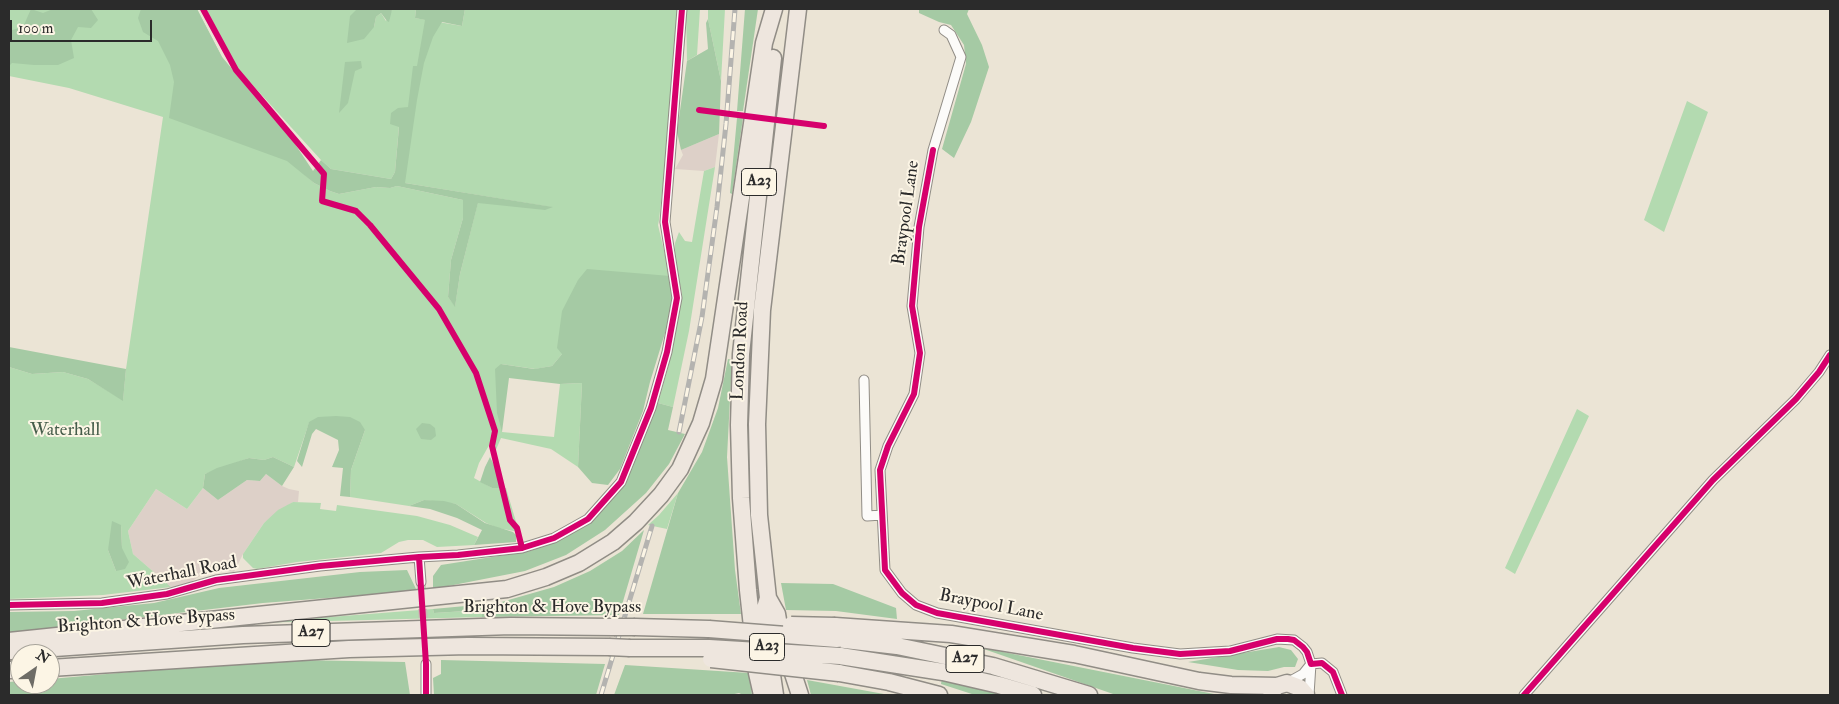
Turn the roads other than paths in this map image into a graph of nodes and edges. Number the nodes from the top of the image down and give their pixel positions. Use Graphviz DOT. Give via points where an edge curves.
graph roads {
  1 [pos="682,9"];
  2 [pos="775,9"];
  3 [pos="798,9"];
  4 [pos="944,30"];
  5 [pos="1830,355"];
  6 [pos="864,380"];
  7 [pos="882,515"];
  8 [pos="419,557"];
  9 [pos="422,582"];
  10 [pos="768,598"];
  11 [pos="9,605"];
  12 [pos="836,632"];
  13 [pos="9,641"];
  14 [pos="9,651"];
  15 [pos="710,653"];
  16 [pos="426,664"];
  17 [pos="1311,664"];
  18 [pos="60,667"];
  19 [pos="1277,688"];
  20 [pos="426,695"];
  21 [pos="762,695"];
  22 [pos="775,695"];
  23 [pos="800,695"];
  24 [pos="938,695"];
  25 [pos="1033,695"];
  26 [pos="1088,695"];
  27 [pos="1308,695"];
  28 [pos="1342,695"];
  29 [pos="1524,695"];
  1 -- 8 [label="street, Waterhall Road" via="665,222 677,298 667,352 651,408 621,482 588,519 554,538 522,548"];
  2 -- 13 [label="highway" via="764,43 714,379 701,423 680,469 661,495 613,542 546,578 507,589"];
  2 -- 21 [label="highway, London Road / A23" via="774,45 741,354 739,424 743,526 757,673"];
  3 -- 10 [label="highway, London Road / A23" via="762,310 757,424 759,515"];
  4 -- 7 [label="street, Braypool Lane" via="951,35 960,57 933,150 920,219 912,306 920,353 914,394 880,470"];
  5 -- 29 [label="street" via="1796,399 1713,480"];
  6 -- 7 [label="street" via="867,516"];
  7 -- 17 [label="street, Braypool Lane" via="886,570 902,593 916,604 937,613 1180,654 1230,651 1288,639 1303,647"];
  8 -- 9 [label="street"];
  8 -- 11 [label="street, Waterhall Road" via="216,580 167,594 102,603"];
  10 -- 22 [label="highway, London Road / A23" via="763,615"];
  10 -- 23 [label="highway" via="777,614"];
  12 -- 14 [label="highway, Brighton & Hove Bypass / A27, bridge" via="769,624 709,629 511,626 243,635"];
  12 -- 19 [label="highway, A27" via="951,634 1074,654 1199,681"];
  12 -- 26 [label="highway, A27" via="993,666"];
  15 -- 18 [label="highway, A27, bridge" via="609,647 468,646 349,649"];
  15 -- 24 [label="highway, A27, bridge" via="889,682"];
  15 -- 25 [label="highway, A27, bridge" via="840,656 943,672"];
  16 -- 20 [label="street"];
  17 -- 19 [label="street" via="1303,674"];
  17 -- 27 [label="street"];
  17 -- 28 [label="street" via="1322,664 1333,672"];
  19 -- 27 [label="highway" via="1300,688"];
}
